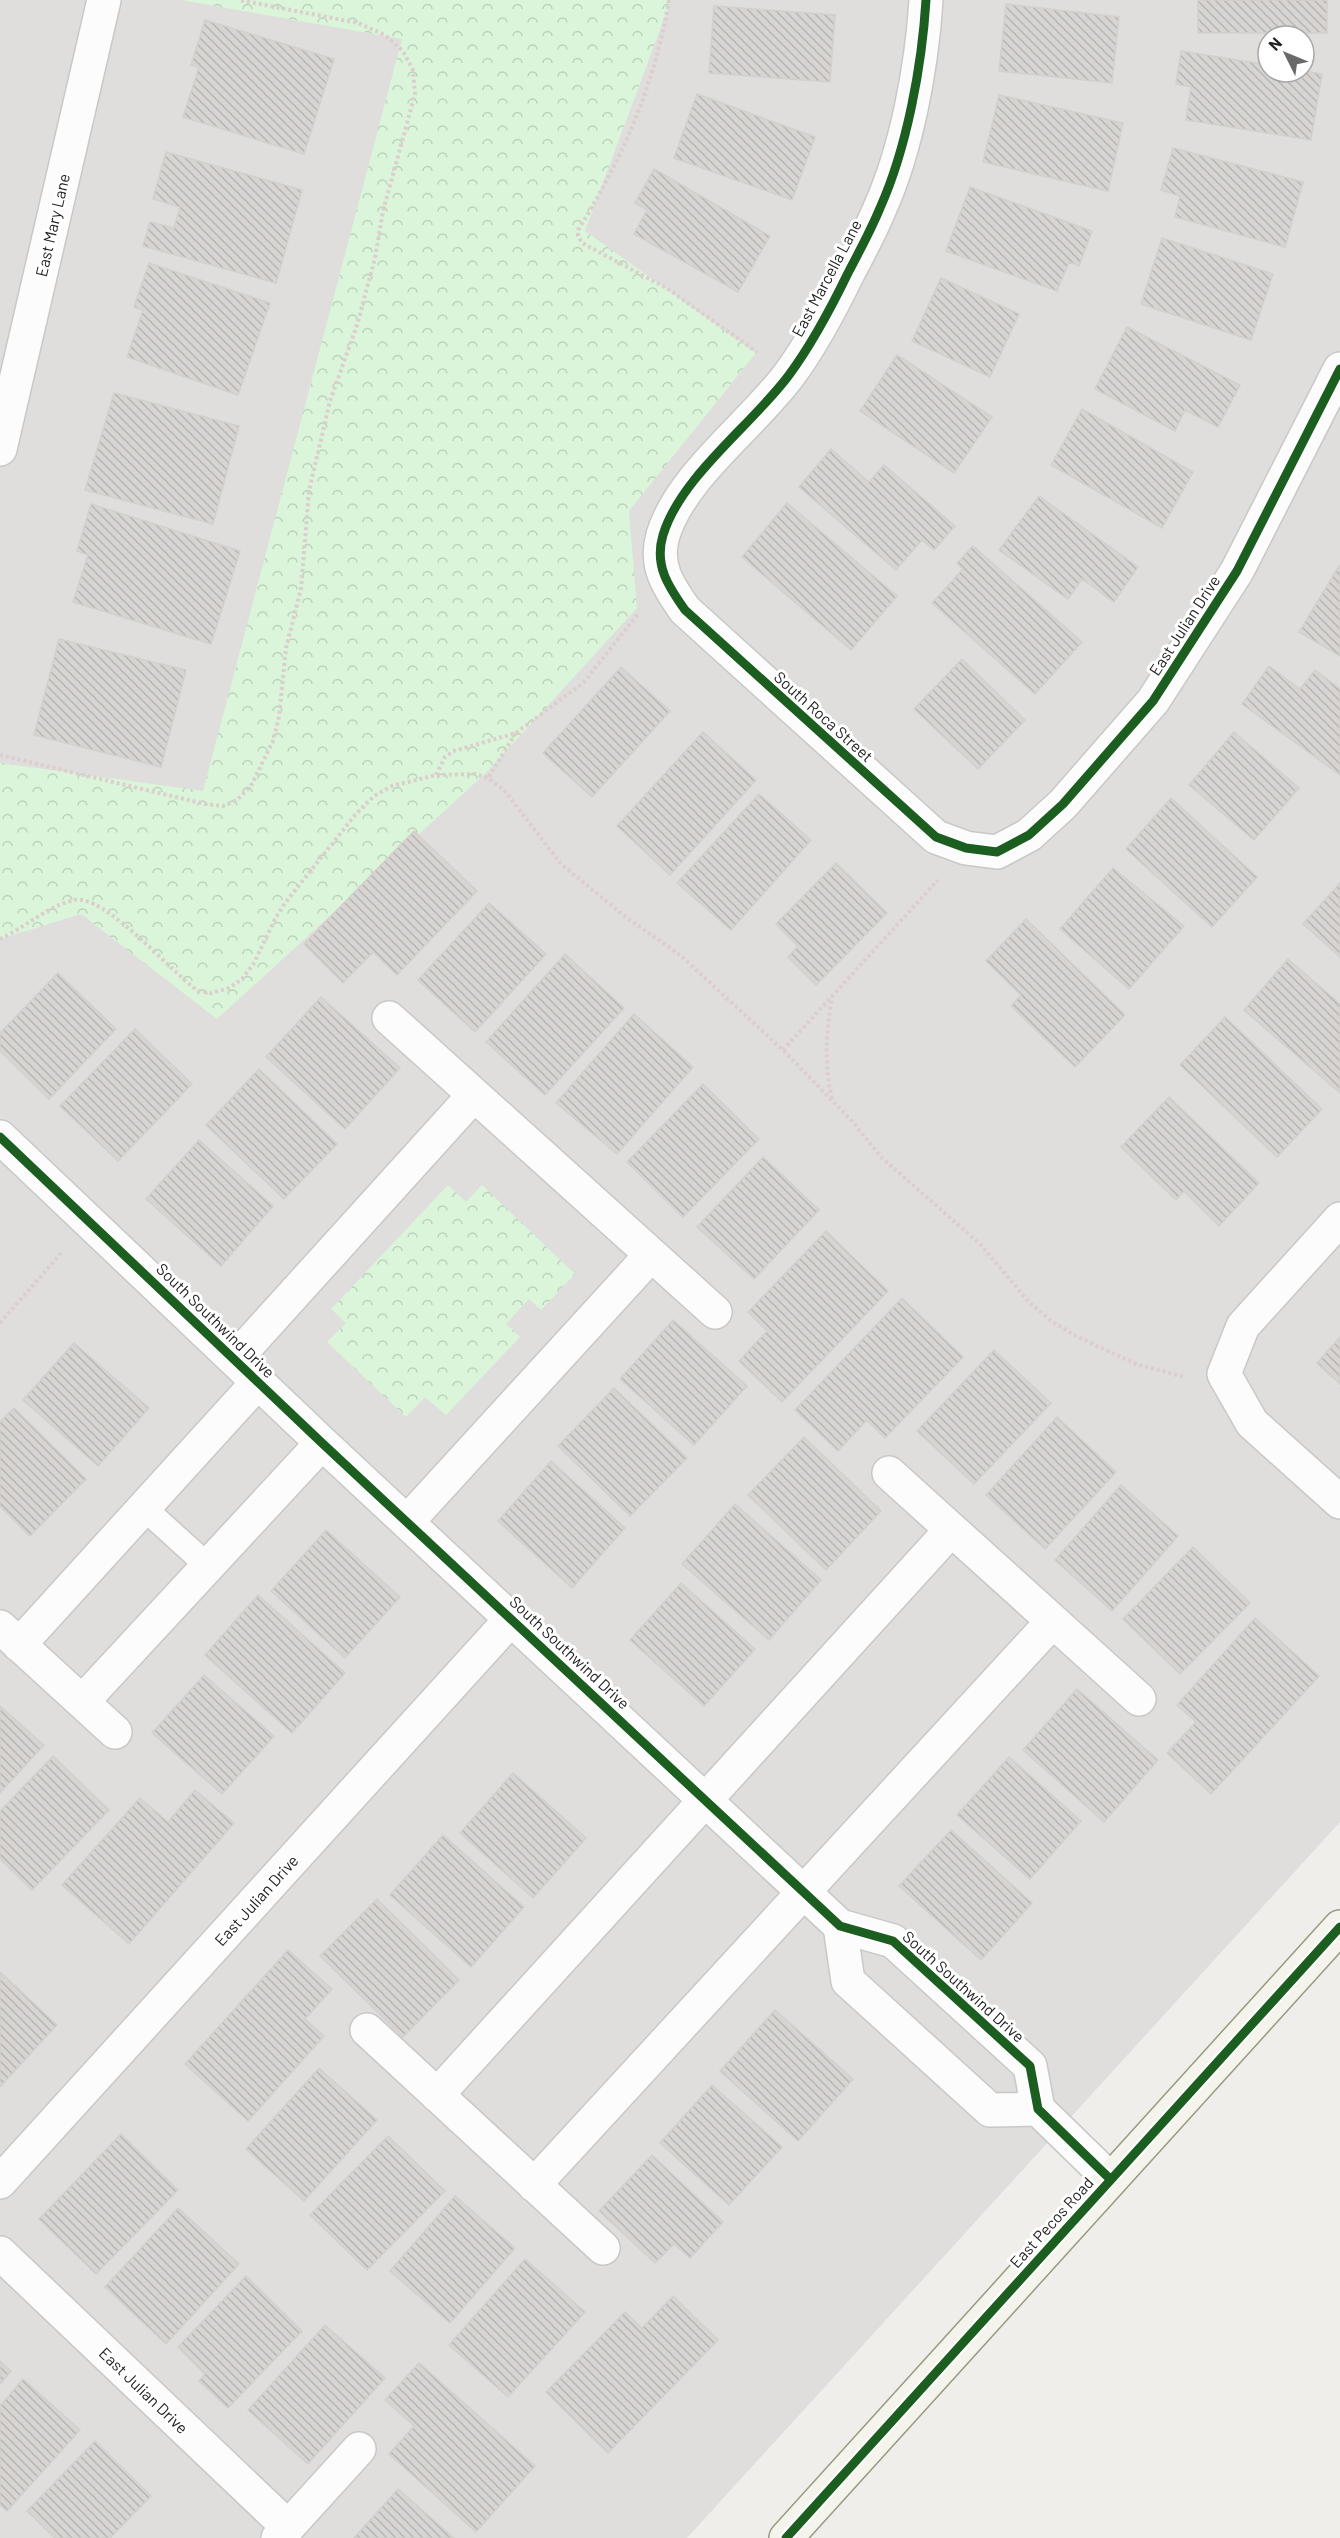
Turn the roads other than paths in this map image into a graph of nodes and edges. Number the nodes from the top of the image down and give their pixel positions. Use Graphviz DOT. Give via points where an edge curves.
graph roads {
  1 [pos="104,0"];
  2 [pos="926,0"];
  3 [pos="1340,369"];
  4 [pos="0,449"];
  5 [pos="659,564"];
  6 [pos="997,852"];
  7 [pos="389,1018"];
  8 [pos="474,1095"];
  9 [pos="0,1137"];
  10 [pos="1340,1219"];
  11 [pos="651,1255"];
  12 [pos="715,1312"];
  13 [pos="236,1358"];
  14 [pos="258,1382"];
  15 [pos="322,1443"];
  16 [pos="889,1473"];
  17 [pos="1340,1502"];
  18 [pos="144,1508"];
  19 [pos="407,1522"];
  20 [pos="951,1530"];
  21 [pos="208,1566"];
  22 [pos="512,1618"];
  23 [pos="1052,1622"];
  24 [pos="10,1636"];
  25 [pos="1139,1699"];
  26 [pos="82,1702"];
  27 [pos="116,1732"];
  28 [pos="705,1800"];
  29 [pos="802,1891"];
  30 [pos="840,1926"];
  31 [pos="1340,1927"];
  32 [pos="367,2030"];
  33 [pos="437,2095"];
  34 [pos="1038,2109"];
  35 [pos="1110,2179"];
  36 [pos="0,2182"];
  37 [pos="534,2185"];
  38 [pos="603,2248"];
  39 [pos="0,2253"];
  40 [pos="359,2449"];
  41 [pos="283,2533"];
  42 [pos="786,2538"];
  1 -- 4 [label="street, East Mary Lane"];
  2 -- 5 [label="street, East Marcella Lane" via="924,34 907,126 881,207 831,308 788,376 680,498 663,536"];
  3 -- 6 [label="street, East Julian Drive" via="1237,571 1153,701 1063,804 1029,835"];
  5 -- 6 [label="street, South Roca Street" via="668,587 684,610 936,837 966,848"];
  7 -- 8 [label="street"];
  8 -- 11 [label="street"];
  8 -- 13 [label="street, South Southwind Drive"];
  9 -- 13 [label="street, South Southwind Drive"];
  10 -- 17 [label="street" via="1243,1326 1224,1374 1252,1423"];
  11 -- 12 [label="street"];
  11 -- 19 [label="street"];
  13 -- 14 [label="street, South Southwind Drive"];
  14 -- 15 [label="street, South Southwind Drive"];
  14 -- 18 [label="street, South Southwind Drive"];
  15 -- 19 [label="street, South Southwind Drive"];
  15 -- 21 [label="street"];
  16 -- 20 [label="street"];
  18 -- 21 [label="lane"];
  18 -- 24 [label="street, South Southwind Drive"];
  19 -- 22 [label="street, South Southwind Drive"];
  20 -- 23 [label="street"];
  20 -- 28 [label="street"];
  21 -- 26 [label="street"];
  22 -- 28 [label="street, South Southwind Drive"];
  22 -- 36 [label="street, East Julian Drive"];
  23 -- 25 [label="street"];
  23 -- 29 [label="street"];
  24 -- 26 [label="street, South Southwind Drive"];
  26 -- 27 [label="street, South Southwind Drive"];
  28 -- 29 [label="street, South Southwind Drive"];
  28 -- 33 [label="street"];
  29 -- 30 [label="street, South Southwind Drive"];
  29 -- 37 [label="street"];
  30 -- 34 [label="street, South Southwind Drive" via="893,1941 1030,2066"];
  30 -- 34 [label="street" via="848,1981 990,2110"];
  31 -- 35 [label="main road, East Pecos Road"];
  32 -- 33 [label="street"];
  33 -- 37 [label="street"];
  34 -- 35 [label="street"];
  35 -- 42 [label="main road, East Pecos Road"];
  37 -- 38 [label="street"];
  39 -- 41 [label="street, East Julian Drive"];
  40 -- 41 [label="street, East Julian Drive"];
}
